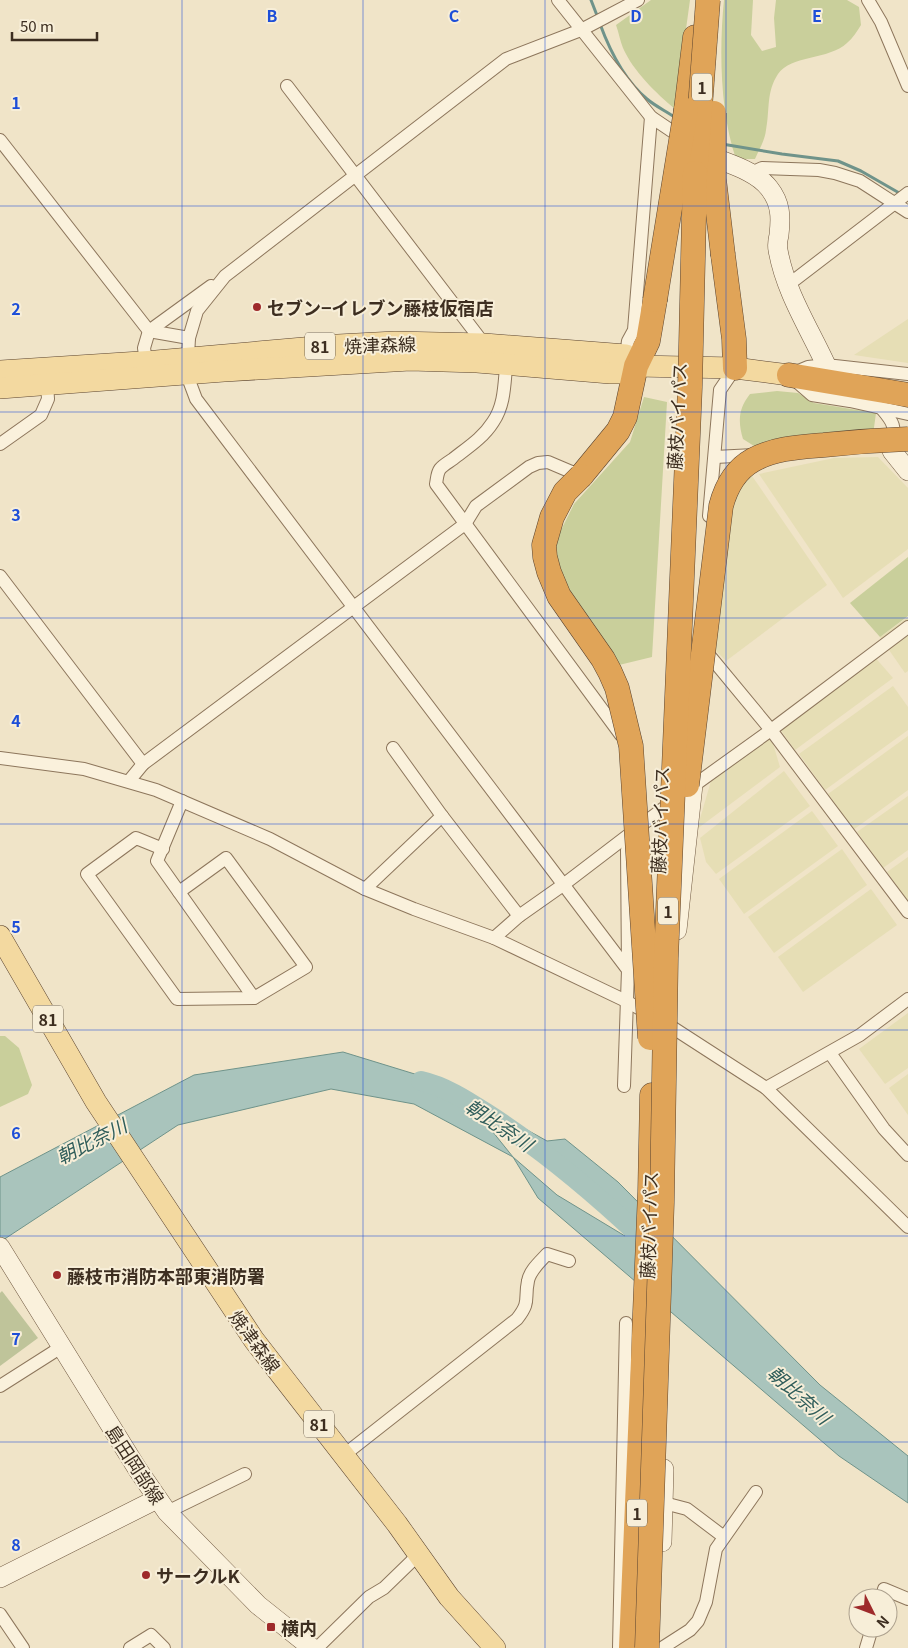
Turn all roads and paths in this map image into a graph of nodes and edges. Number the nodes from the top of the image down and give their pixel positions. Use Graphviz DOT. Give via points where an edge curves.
graph roads {
  1 [pos="558,0"];
  2 [pos="638,0"];
  3 [pos="700,0"];
  4 [pos="708,0"];
  5 [pos="715,0"];
  6 [pos="868,0"];
  7 [pos="581,30"];
  8 [pos="287,86"];
  9 [pos="908,86"];
  10 [pos="651,117"];
  11 [pos="0,140"];
  12 [pos="702,165"];
  13 [pos="751,173"];
  14 [pos="354,175"];
  15 [pos="908,193"];
  16 [pos="893,203"];
  17 [pos="908,212"];
  18 [pos="225,276"];
  19 [pos="788,285"];
  20 [pos="149,331"];
  21 [pos="484,344"];
  22 [pos="507,355"];
  23 [pos="188,357"];
  24 [pos="631,360"];
  25 [pos="146,361"];
  26 [pos="826,365"];
  27 [pos="735,368"];
  28 [pos="0,371"];
  29 [pos="908,374"];
  30 [pos="789,375"];
  31 [pos="47,384"];
  32 [pos="908,387"];
  33 [pos="0,388"];
  34 [pos="908,395"];
  35 [pos="882,408"];
  36 [pos="908,414"];
  37 [pos="0,444"];
  38 [pos="900,445"];
  39 [pos="715,457"];
  40 [pos="908,471"];
  41 [pos="581,476"];
  42 [pos="465,524"];
  43 [pos="0,576"];
  44 [pos="354,607"];
  45 [pos="908,627"];
  46 [pos="698,641"];
  47 [pos="770,730"];
  48 [pos="393,748"];
  49 [pos="0,758"];
  50 [pos="143,764"];
  51 [pos="129,781"];
  52 [pos="694,785"];
  53 [pos="182,800"];
  54 [pos="442,816"];
  55 [pos="627,837"];
  56 [pos="163,849"];
  57 [pos="563,885"];
  58 [pos="366,889"];
  59 [pos="179,892"];
  60 [pos="908,912"];
  61 [pos="519,916"];
  62 [pos="0,936"];
  63 [pos="494,938"];
  64 [pos="666,958"];
  65 [pos="628,970"];
  66 [pos="254,998"];
  67 [pos="908,999"];
  68 [pos="626,1001"];
  69 [pos="667,1024"];
  70 [pos="830,1052"];
  71 [pos="653,1072"];
  72 [pos="624,1086"];
  73 [pos="766,1088"];
  74 [pos="908,1155"];
  75 [pos="908,1227"];
  76 [pos="0,1247"];
  77 [pos="569,1261"];
  78 [pos="626,1323"];
  79 [pos="63,1346"];
  80 [pos="0,1386"];
  81 [pos="344,1455"];
  82 [pos="245,1474"];
  83 [pos="756,1492"];
  84 [pos="664,1503"];
  85 [pos="162,1506"];
  86 [pos="724,1537"];
  87 [pos="418,1554"];
  88 [pos="0,1578"];
  89 [pos="0,1614"];
  90 [pos="20,1647"];
  91 [pos="130,1648"];
  92 [pos="164,1648"];
  93 [pos="312,1648"];
  94 [pos="317,1648"];
  95 [pos="495,1648"];
  96 [pos="619,1648"];
  97 [pos="631,1648"];
  98 [pos="647,1648"];
  99 [pos="657,1648"];
  100 [pos="662,1648"];
  1 -- 7 [label="street"];
  2 -- 7 [label="street"];
  3 -- 24 [label="highway, bridge" via="686,110 648,341"];
  4 -- 12 [label="highway, 藤枝バイパス / 1, bridge"];
  5 -- 27 [label="highway, bridge" via="714,179"];
  6 -- 9 [label="street"];
  7 -- 10 [label="street"];
  7 -- 14 [label="street" via="506,59"];
  8 -- 14 [label="street"];
  10 -- 12 [label="street"];
  10 -- 24 [label="street" via="634,330 628,341"];
  11 -- 20 [label="street"];
  12 -- 13 [label="street"];
  12 -- 64 [label="highway, 藤枝バイパス / 1, bridge"];
  12 -- 71 [label="highway, 藤枝バイパス / 1, bridge" via="677,390 655,930"];
  13 -- 16 [label="street" via="762,168 835,173 860,181"];
  13 -- 19 [label="street" via="778,200 781,215 777,248"];
  14 -- 18 [label="street"];
  14 -- 21 [label="street"];
  15 -- 16 [label="street"];
  16 -- 17 [label="street"];
  16 -- 19 [label="street"];
  18 -- 20 [label="street"];
  18 -- 23 [label="street" via="197,311"];
  19 -- 26 [label="street"];
  20 -- 23 [label="street"];
  20 -- 25 [label="street" via="144,348"];
  21 -- 22 [label="main road, 焼津森線 / 81"];
  21 -- 23 [label="main road, 焼津森線 / 81" via="386,342"];
  22 -- 23 [label="main road, 焼津森線 / 81" via="224,371"];
  22 -- 24 [label="main road, 焼津森線 / 81" via="617,373 624,373"];
  22 -- 42 [label="street" via="504,393 493,422 475,442 440,469 437,476 436,484"];
  23 -- 25 [label="main road, 焼津森線 / 81"];
  23 -- 31 [label="main road, 焼津森線 / 81"];
  23 -- 44 [label="street" via="196,399"];
  24 -- 27 [label="main road, 焼津森線 / 81"];
  24 -- 41 [label="highway" via="625,417 618,431"];
  25 -- 28 [label="main road, 焼津森線 / 81"];
  26 -- 29 [label="street"];
  26 -- 30 [label="street" via="808,367"];
  27 -- 30 [label="main road, 焼津森線 / 81"];
  27 -- 39 [label="street" via="720,390"];
  30 -- 32 [label="highway"];
  30 -- 34 [label="highway"];
  30 -- 35 [label="street" via="812,395"];
  31 -- 33 [label="main road, 焼津森線 / 81"];
  31 -- 37 [label="street" via="48,399 41,414"];
  35 -- 36 [label="street"];
  35 -- 38 [label="street" via="893,421"];
  38 -- 39 [label="street"];
  38 -- 40 [label="street"];
  38 -- 64 [label="highway, 1, bridge" via="860,441 790,448 752,460 729,484 721,506"];
  39 -- 46 [label="street"];
  41 -- 42 [label="street" via="548,462 538,463 476,506"];
  41 -- 71 [label="highway, bridge" via="565,492 552,516 544,545 545,557 559,596 610,672 631,746"];
  42 -- 44 [label="street"];
  42 -- 55 [label="street" via="618,729 627,746 632,784"];
  43 -- 50 [label="street"];
  44 -- 50 [label="street"];
  44 -- 57 [label="street"];
  45 -- 47 [label="street"];
  46 -- 47 [label="street"];
  46 -- 52 [label="street"];
  47 -- 52 [label="street"];
  47 -- 60 [label="street"];
  48 -- 54 [label="street"];
  49 -- 51 [label="street" via="75,768"];
  50 -- 51 [label="street"];
  51 -- 53 [label="street"];
  52 -- 55 [label="street"];
  52 -- 69 [label="street"];
  53 -- 56 [label="street"];
  53 -- 58 [label="street" via="270,839"];
  54 -- 58 [label="street"];
  54 -- 61 [label="street"];
  55 -- 57 [label="street"];
  55 -- 65 [label="street"];
  56 -- 59 [label="street" via="158,861"];
  56 -- 66 [label="street" via="136,838 87,874 177,998"];
  57 -- 61 [label="street"];
  57 -- 65 [label="street"];
  58 -- 63 [label="street"];
  59 -- 66 [label="street"];
  59 -- 66 [label="street" via="226,858 306,967"];
  61 -- 63 [label="street"];
  62 -- 81 [label="main road, 焼津森線 / 81" via="96,1102 151,1186 254,1340"];
  63 -- 68 [label="street"];
  64 -- 98 [label="highway, 藤枝バイパス / 1, bridge" via="662,1212"];
  65 -- 68 [label="street"];
  67 -- 70 [label="street" via="860,1035"];
  68 -- 69 [label="street"];
  68 -- 72 [label="street"];
  69 -- 73 [label="street"];
  69 -- 84 [label="street, bridge"];
  70 -- 73 [label="street"];
  70 -- 74 [label="street" via="884,1129"];
  71 -- 97 [label="highway, 藤枝バイパス / 1"];
  73 -- 75 [label="street"];
  76 -- 79 [label="street, 島田岡部線"];
  77 -- 81 [label="street" via="547,1254 532,1270 526,1307 517,1320"];
  78 -- 96 [label="street"];
  79 -- 80 [label="street"];
  79 -- 85 [label="street, 島田岡部線"];
  81 -- 87 [label="main road, 焼津森線 / 81"];
  82 -- 85 [label="street"];
  83 -- 86 [label="street"];
  84 -- 86 [label="street" via="687,1509"];
  84 -- 99 [label="street"];
  85 -- 88 [label="street"];
  85 -- 93 [label="street, 島田岡部線" via="258,1605"];
  86 -- 100 [label="street" via="716,1549 706,1602 698,1621"];
  87 -- 94 [label="street"];
  87 -- 95 [label="main road, 焼津森線 / 81" via="449,1597"];
  89 -- 90 [label="street"];
  91 -- 92 [label="street" via="151,1635"];
}
